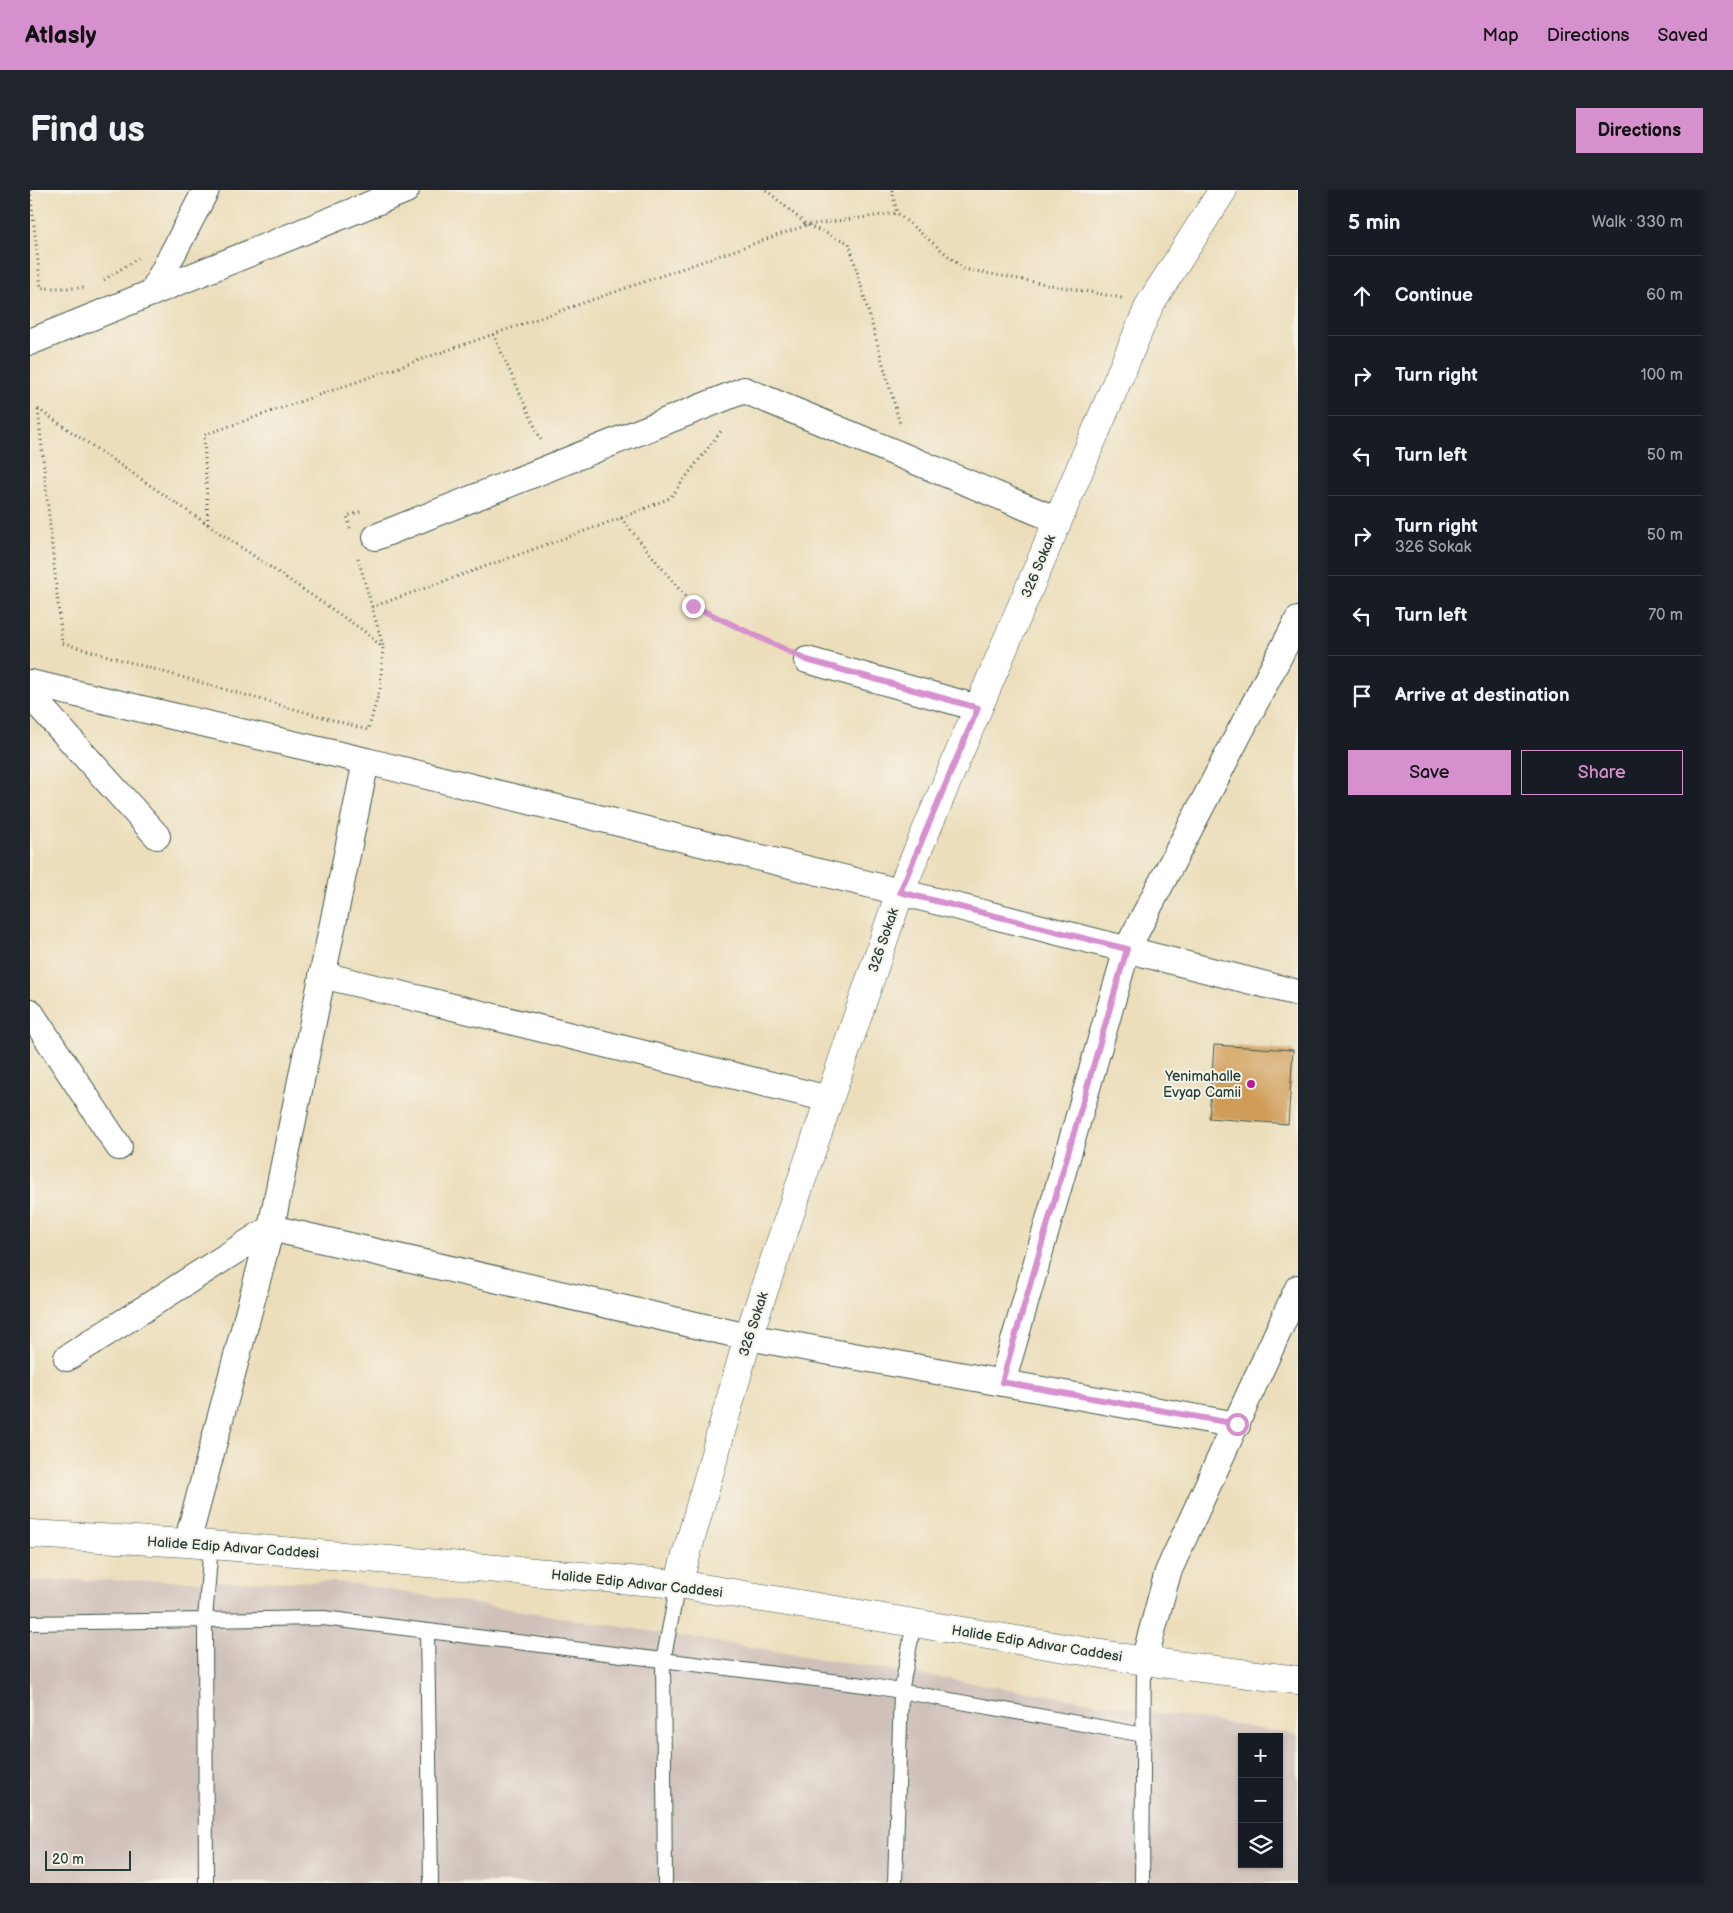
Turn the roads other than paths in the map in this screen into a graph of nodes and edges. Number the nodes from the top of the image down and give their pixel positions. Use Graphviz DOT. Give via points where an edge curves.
graph roads {
  1 [pos="206,190"];
  2 [pos="406,190"];
  3 [pos="1223,190"];
  4 [pos="152,293"];
  5 [pos="30,342"];
  6 [pos="1058,520"];
  7 [pos="376,537"];
  8 [pos="1298,620"];
  9 [pos="807,660"];
  10 [pos="30,683"];
  11 [pos="30,695"];
  12 [pos="978,708"];
  13 [pos="366,761"];
  14 [pos="157,836"];
  15 [pos="900,892"];
  16 [pos="1127,949"];
  17 [pos="322,975"];
  18 [pos="1298,992"];
  19 [pos="30,1012"];
  20 [pos="829,1098"];
  21 [pos="119,1147"];
  22 [pos="271,1228"];
  23 [pos="1298,1288"];
  24 [pos="748,1337"];
  25 [pos="67,1358"];
  26 [pos="1002,1382"];
  27 [pos="1237,1424"];
  28 [pos="30,1534"];
  29 [pos="199,1544"];
  30 [pos="678,1584"];
  31 [pos="205,1620"];
  32 [pos="30,1623"];
  33 [pos="914,1623"];
  34 [pos="427,1631"];
  35 [pos="663,1660"];
  36 [pos="1144,1661"];
  37 [pos="1298,1680"];
  38 [pos="901,1692"];
  39 [pos="1144,1735"];
  40 [pos="206,1883"];
  41 [pos="431,1883"];
  42 [pos="666,1883"];
  43 [pos="895,1883"];
  44 [pos="1142,1883"];
  1 -- 4 [label="street"];
  2 -- 4 [label="street"];
  3 -- 6 [label="street, 326 Sokak" via="1150,304"];
  4 -- 5 [label="street"];
  6 -- 7 [label="street" via="744,390"];
  6 -- 12 [label="street, 326 Sokak"];
  8 -- 16 [label="street"];
  9 -- 12 [label="street"];
  10 -- 13 [label="street"];
  11 -- 14 [label="street"];
  12 -- 15 [label="street, 326 Sokak"];
  13 -- 15 [label="street"];
  13 -- 17 [label="street"];
  15 -- 16 [label="street"];
  15 -- 20 [label="street, 326 Sokak"];
  16 -- 18 [label="street"];
  16 -- 26 [label="street"];
  17 -- 20 [label="street"];
  17 -- 22 [label="street"];
  19 -- 21 [label="street"];
  20 -- 24 [label="street, 326 Sokak"];
  22 -- 24 [label="street"];
  22 -- 25 [label="street"];
  22 -- 29 [label="street"];
  23 -- 27 [label="street"];
  24 -- 26 [label="street"];
  24 -- 30 [label="street, 326 Sokak"];
  26 -- 27 [label="street"];
  27 -- 36 [label="street" via="1168,1572"];
  28 -- 29 [label="street, Halide Edip Adıvar Caddesi"];
  29 -- 30 [label="street, Halide Edip Adıvar Caddesi"];
  29 -- 31 [label="lane"];
  30 -- 33 [label="street, Halide Edip Adıvar Caddesi"];
  30 -- 35 [label="lane"];
  31 -- 32 [label="lane"];
  31 -- 34 [label="lane" via="323,1618"];
  31 -- 40 [label="lane"];
  33 -- 36 [label="street, Halide Edip Adıvar Caddesi"];
  33 -- 38 [label="lane"];
  34 -- 35 [label="lane"];
  34 -- 41 [label="lane"];
  35 -- 38 [label="lane"];
  35 -- 42 [label="lane"];
  36 -- 37 [label="street, Halide Edip Adıvar Caddesi"];
  36 -- 39 [label="lane"];
  38 -- 39 [label="lane"];
  38 -- 43 [label="lane"];
  39 -- 44 [label="lane"];
}
